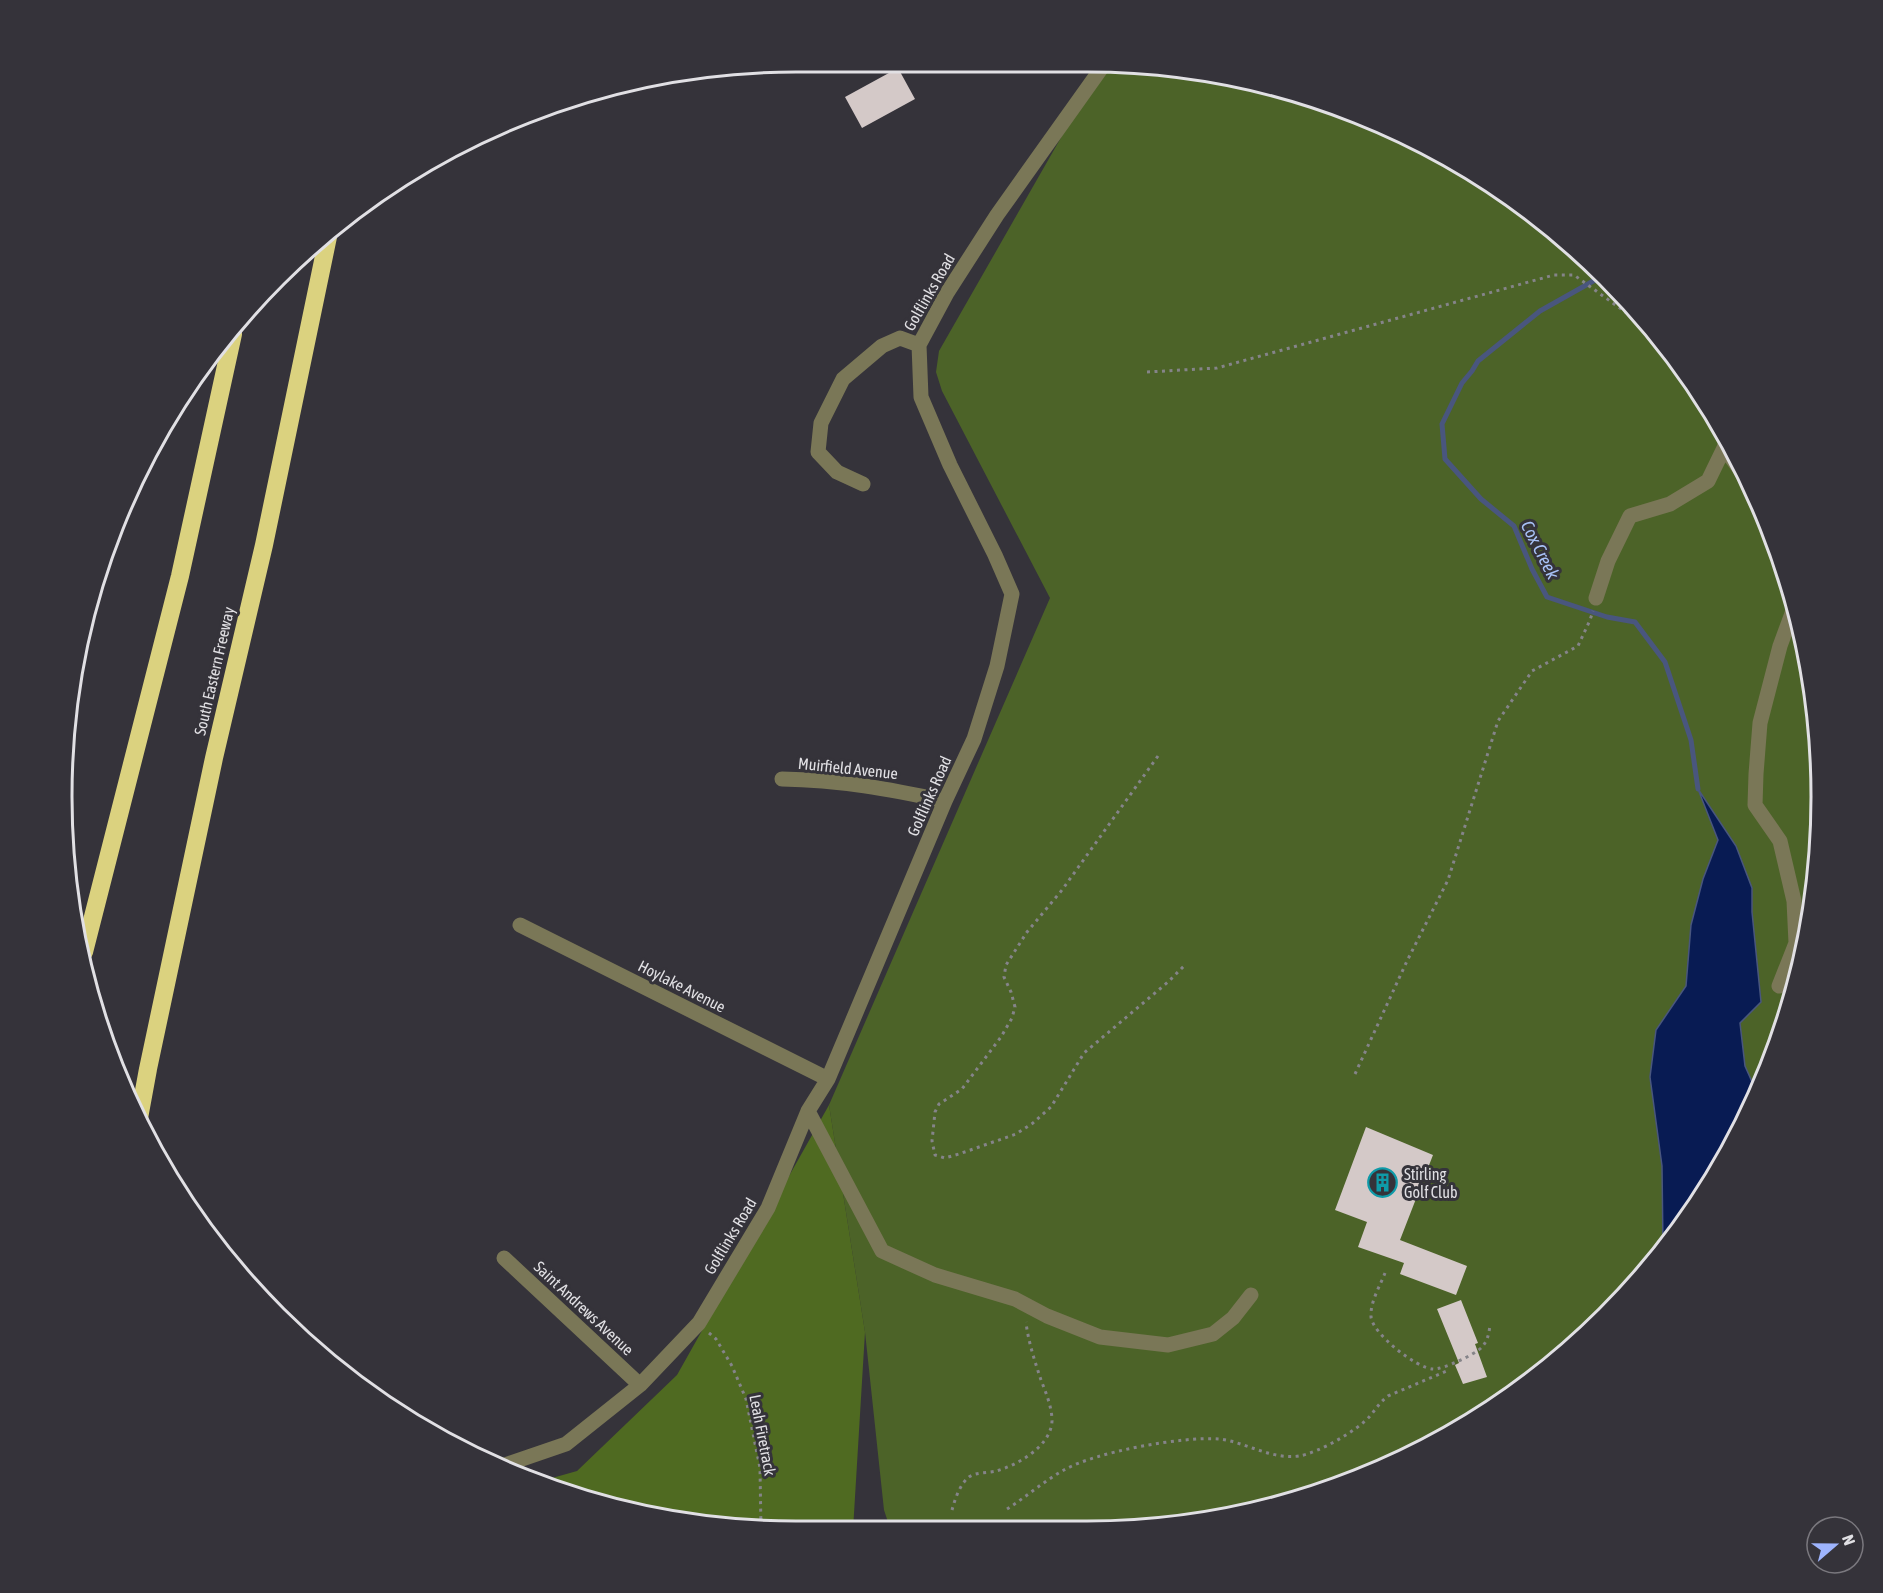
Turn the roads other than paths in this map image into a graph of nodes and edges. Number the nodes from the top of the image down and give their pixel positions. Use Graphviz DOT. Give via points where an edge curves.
graph roads {
  1 [pos="1098,73"];
  2 [pos="326,246"];
  3 [pos="231,345"];
  4 [pos="919,345"];
  5 [pos="1722,450"];
  6 [pos="863,484"];
  7 [pos="1596,598"];
  8 [pos="1789,622"];
  9 [pos="782,779"];
  10 [pos="945,801"];
  11 [pos="520,925"];
  12 [pos="87,941"];
  13 [pos="1796,942"];
  14 [pos="1796,944"];
  15 [pos="1779,986"];
  16 [pos="828,1079"];
  17 [pos="141,1105"];
  18 [pos="808,1111"];
  19 [pos="504,1258"];
  20 [pos="1251,1295"];
  21 [pos="640,1385"];
  22 [pos="512,1463"];
  1 -- 4 [label="street, Golflinks Road" via="997,215"];
  2 -- 17 [label="highway, South Eastern Freeway"];
  3 -- 12 [label="highway" via="180,576"];
  4 -- 6 [label="street" via="900,338 882,346 843,380 821,423 818,453 837,472"];
  4 -- 10 [label="street, Golflinks Road" via="921,397 1012,594 997,666 974,740"];
  5 -- 7 [label="street" via="1708,480 1670,504 1630,516 1608,561"];
  8 -- 13 [label="street" via="1760,723 1755,805 1780,841 1794,901"];
  9 -- 10 [label="street, Muirfield Avenue" via="826,780"];
  10 -- 16 [label="street, Golflinks Road"];
  11 -- 16 [label="street, Hoylake Avenue"];
  14 -- 15 [label="street"];
  16 -- 18 [label="street, Golflinks Road"];
  18 -- 20 [label="street" via="882,1251 935,1275 1016,1299 1100,1337 1168,1345 1214,1334"];
  18 -- 21 [label="street, Golflinks Road" via="768,1209 699,1323"];
  19 -- 21 [label="street, Saint Andrews Avenue"];
  21 -- 22 [label="street, Golflinks Road" via="566,1444"];
}
